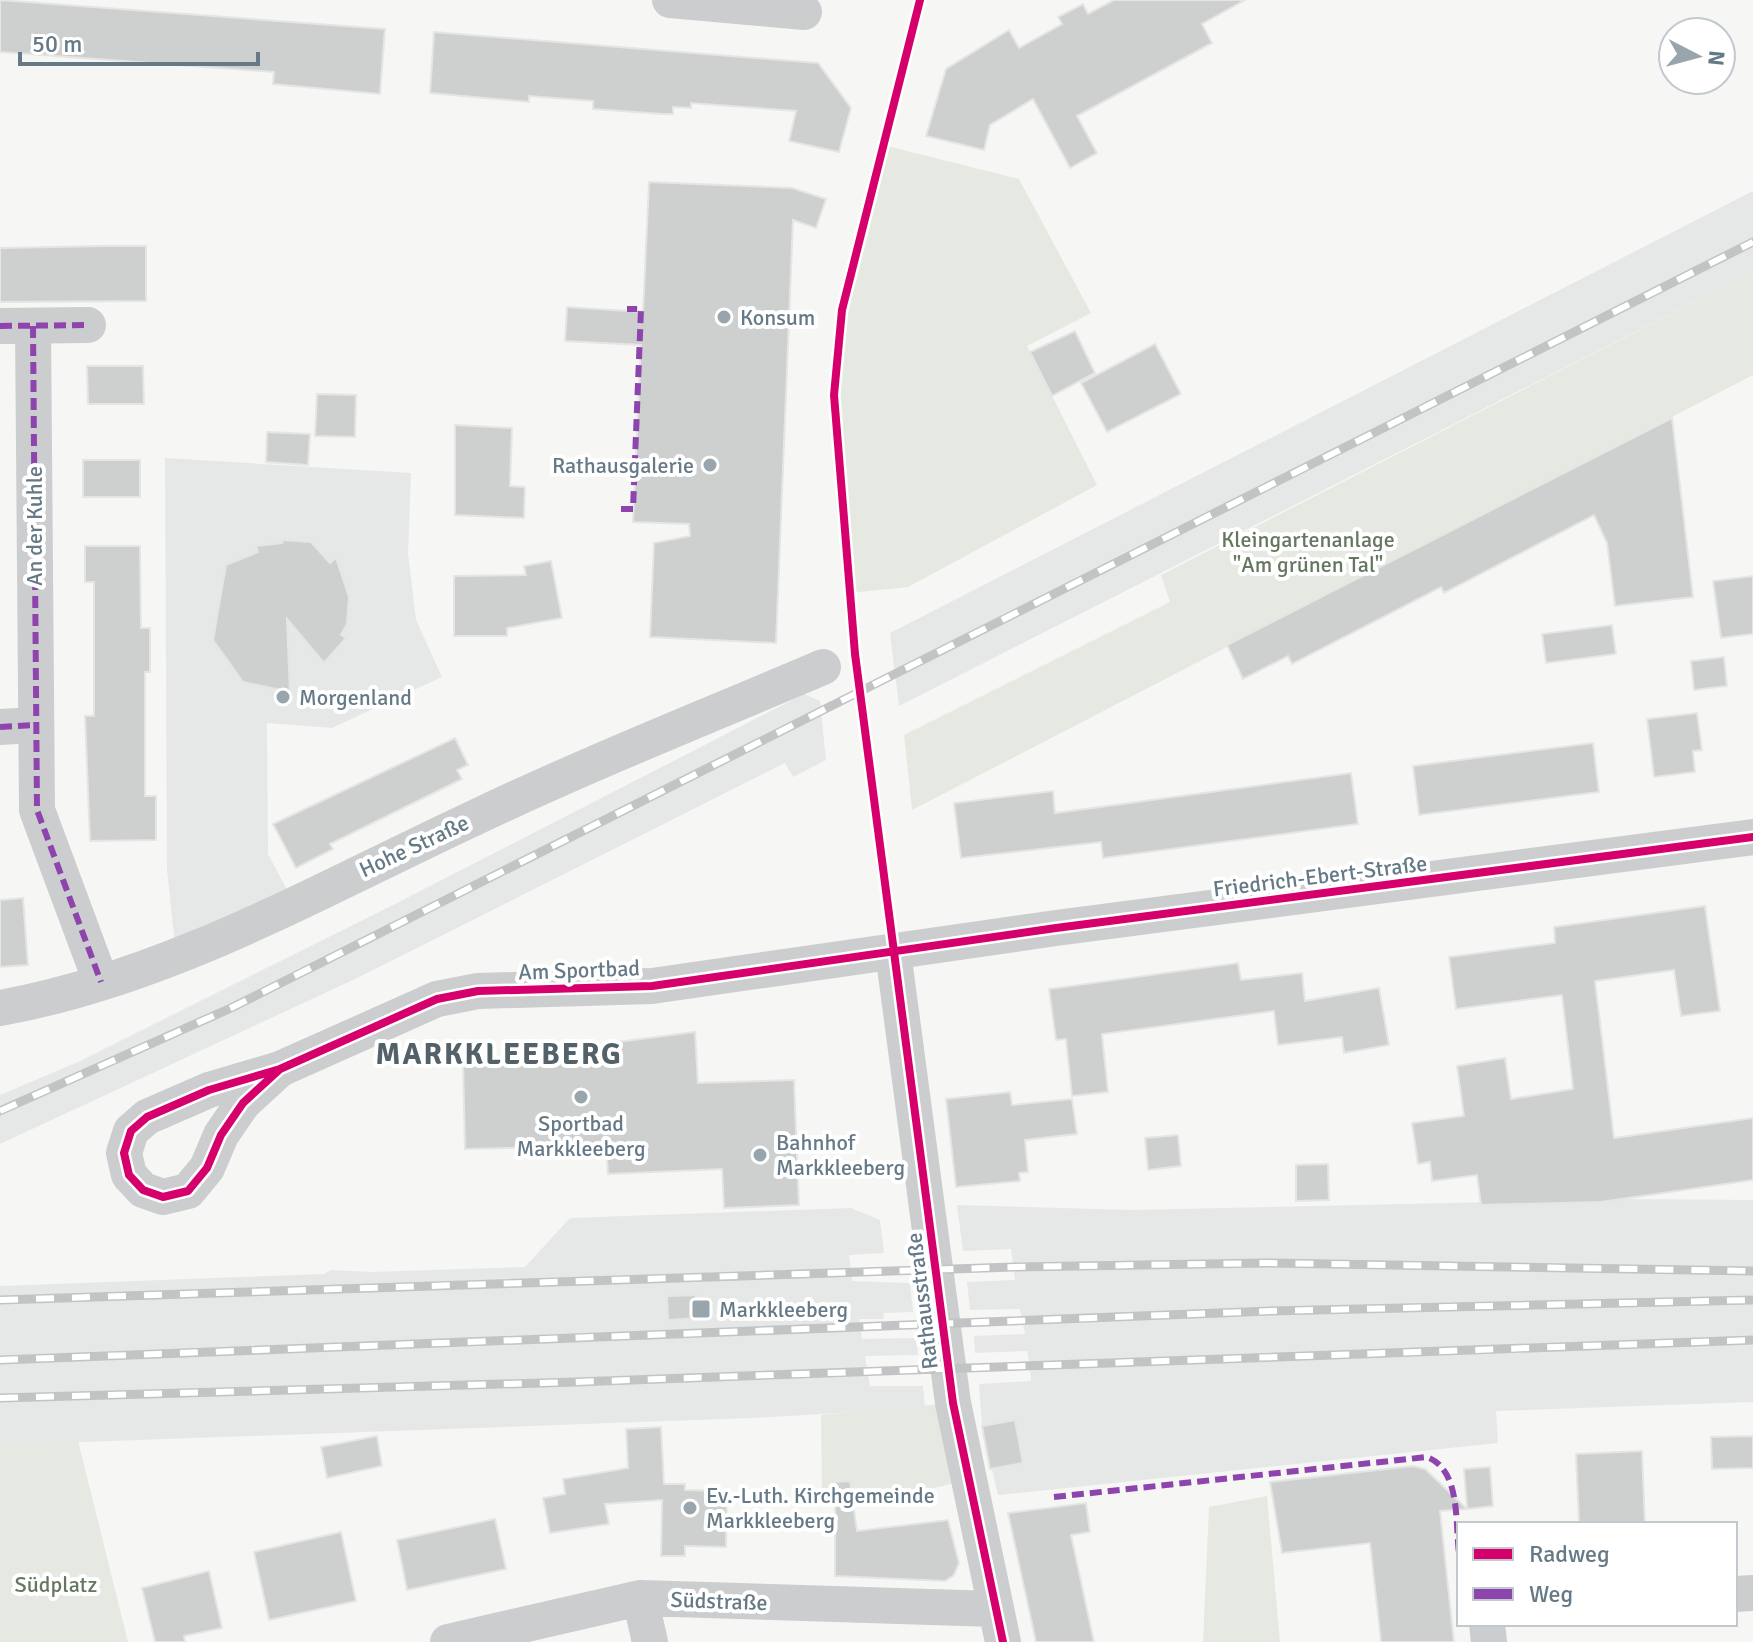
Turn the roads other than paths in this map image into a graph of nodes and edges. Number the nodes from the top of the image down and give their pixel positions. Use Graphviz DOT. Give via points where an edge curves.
graph roads {
  1 [pos="670,0"];
  2 [pos="804,12"];
  3 [pos="88,325"];
  4 [pos="17,326"];
  5 [pos="823,667"];
  6 [pos="17,726"];
  7 [pos="1753,837"];
  8 [pos="893,952"];
  9 [pos="101,982"];
  10 [pos="0,1008"];
  11 [pos="280,1069"];
  12 [pos="640,1598"];
  13 [pos="999,1626"];
  14 [pos="448,1642"];
  15 [pos="650,1642"];
  1 -- 2 [label="street"];
  3 -- 4 [label="street, An der Kuhle"];
  4 -- 6 [label="street, An der Kuhle"];
  5 -- 9 [label="street, Hohe Straße" via="658,734 213,941"];
  6 -- 9 [label="street, An der Kuhle" via="37,810"];
  7 -- 8 [label="street, Friedrich-Ebert-Straße"];
  8 -- 11 [label="street, Am Sportbad" via="652,986 478,991 437,999"];
  8 -- 13 [label="street, Rathausstraße" via="953,1403"];
  9 -- 10 [label="street, Hohe Straße"];
  12 -- 13 [label="street, Südstraße"];
  12 -- 14 [label="street, Südstraße"];
  12 -- 15 [label="street"];
}
